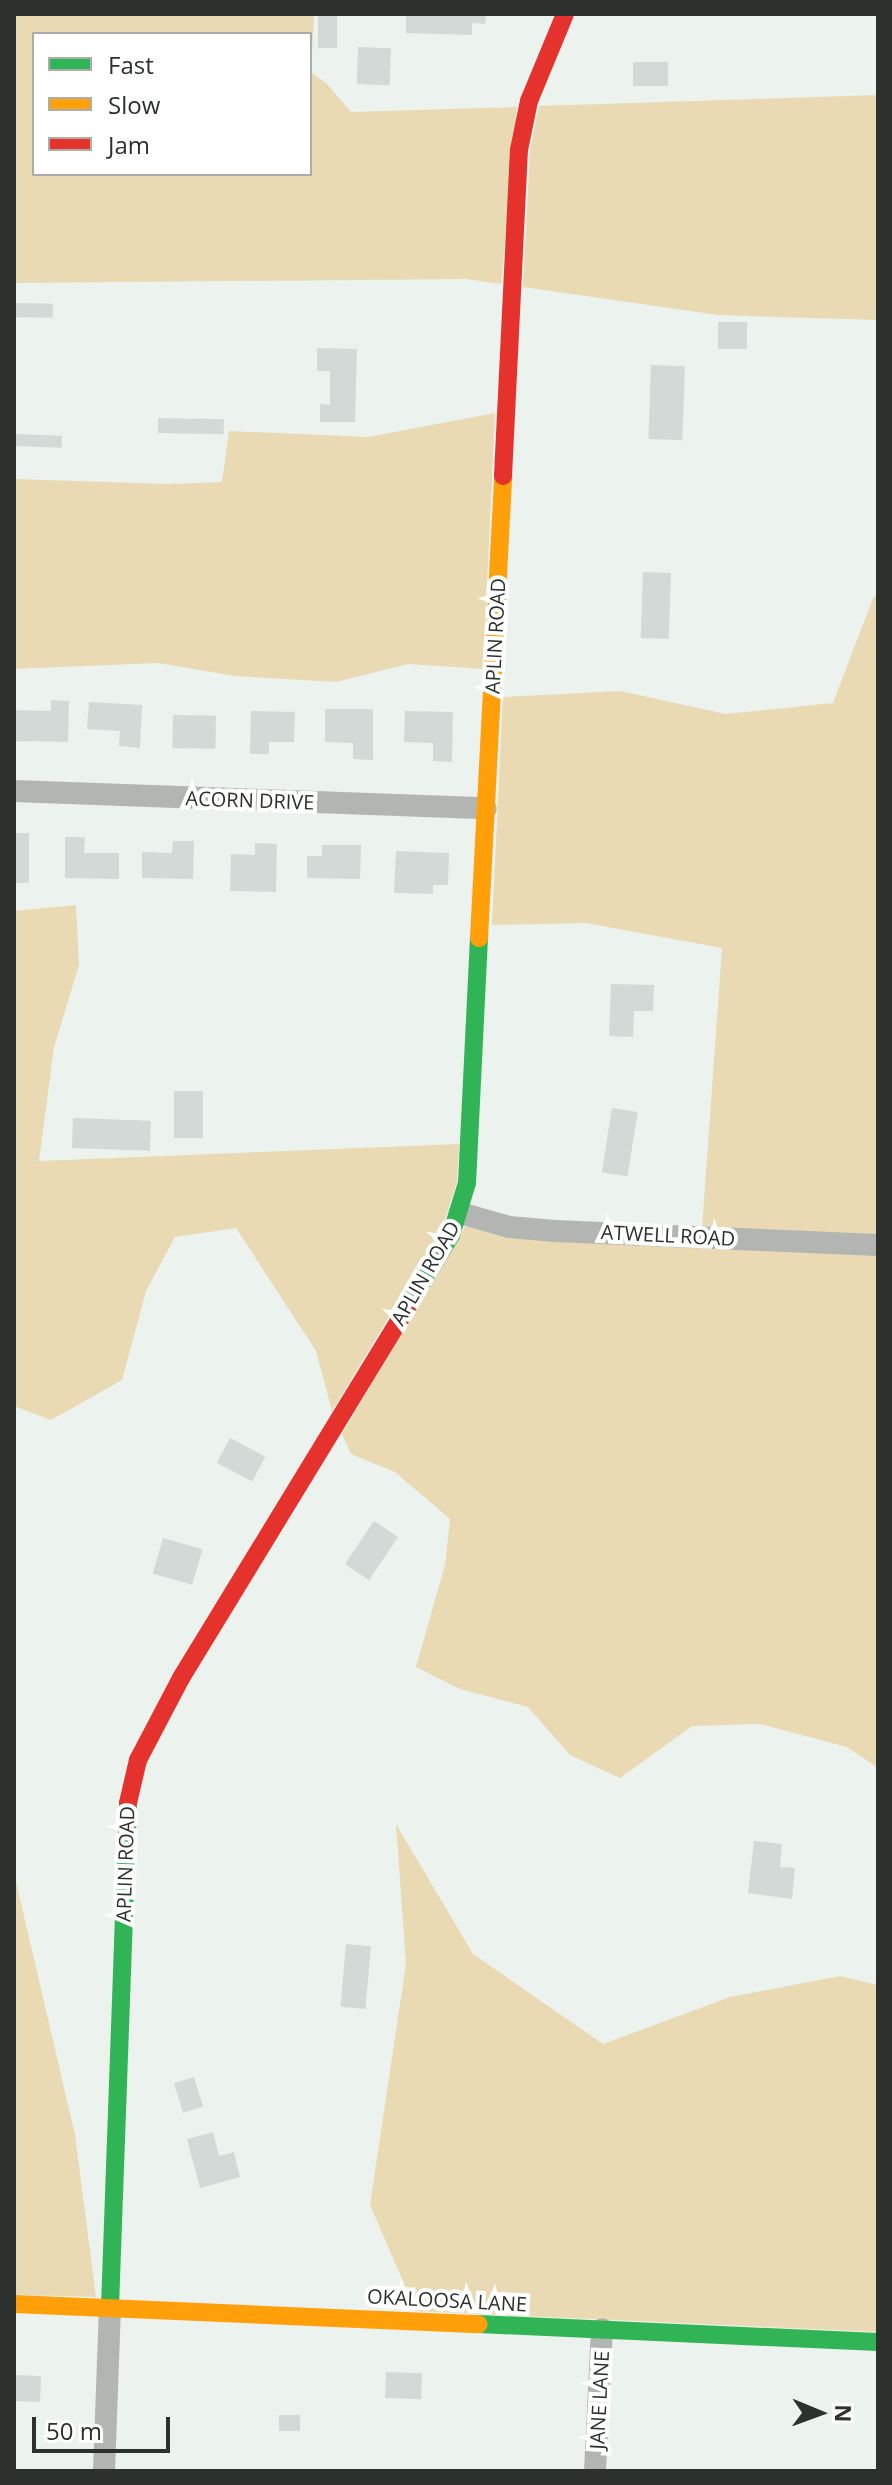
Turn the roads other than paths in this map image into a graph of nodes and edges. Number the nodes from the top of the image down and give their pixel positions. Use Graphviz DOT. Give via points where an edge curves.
graph roads {
  1 [pos="565,14"];
  2 [pos="14,791"];
  3 [pos="486,808"];
  4 [pos="460,1213"];
  5 [pos="878,1245"];
  6 [pos="14,2304"];
  7 [pos="110,2307"];
  8 [pos="602,2329"];
  9 [pos="878,2342"];
  10 [pos="104,2471"];
  11 [pos="595,2471"];
  1 -- 3 [label="street, APLIN ROAD" via="529,101 519,150"];
  2 -- 3 [label="street, ACORN DRIVE"];
  3 -- 4 [label="street, APLIN ROAD" via="467,1183"];
  4 -- 5 [label="street, ATWELL ROAD" via="509,1227 555,1231"];
  4 -- 7 [label="street, APLIN ROAD" via="152,1727 138,1760 126,1810"];
  6 -- 7 [label="street, OKALOOSA LANE"];
  7 -- 8 [label="street, OKALOOSA LANE"];
  7 -- 10 [label="street, APLIN ROAD"];
  8 -- 9 [label="street, OKALOOSA LANE"];
  8 -- 11 [label="street, JANE LANE"];
}
